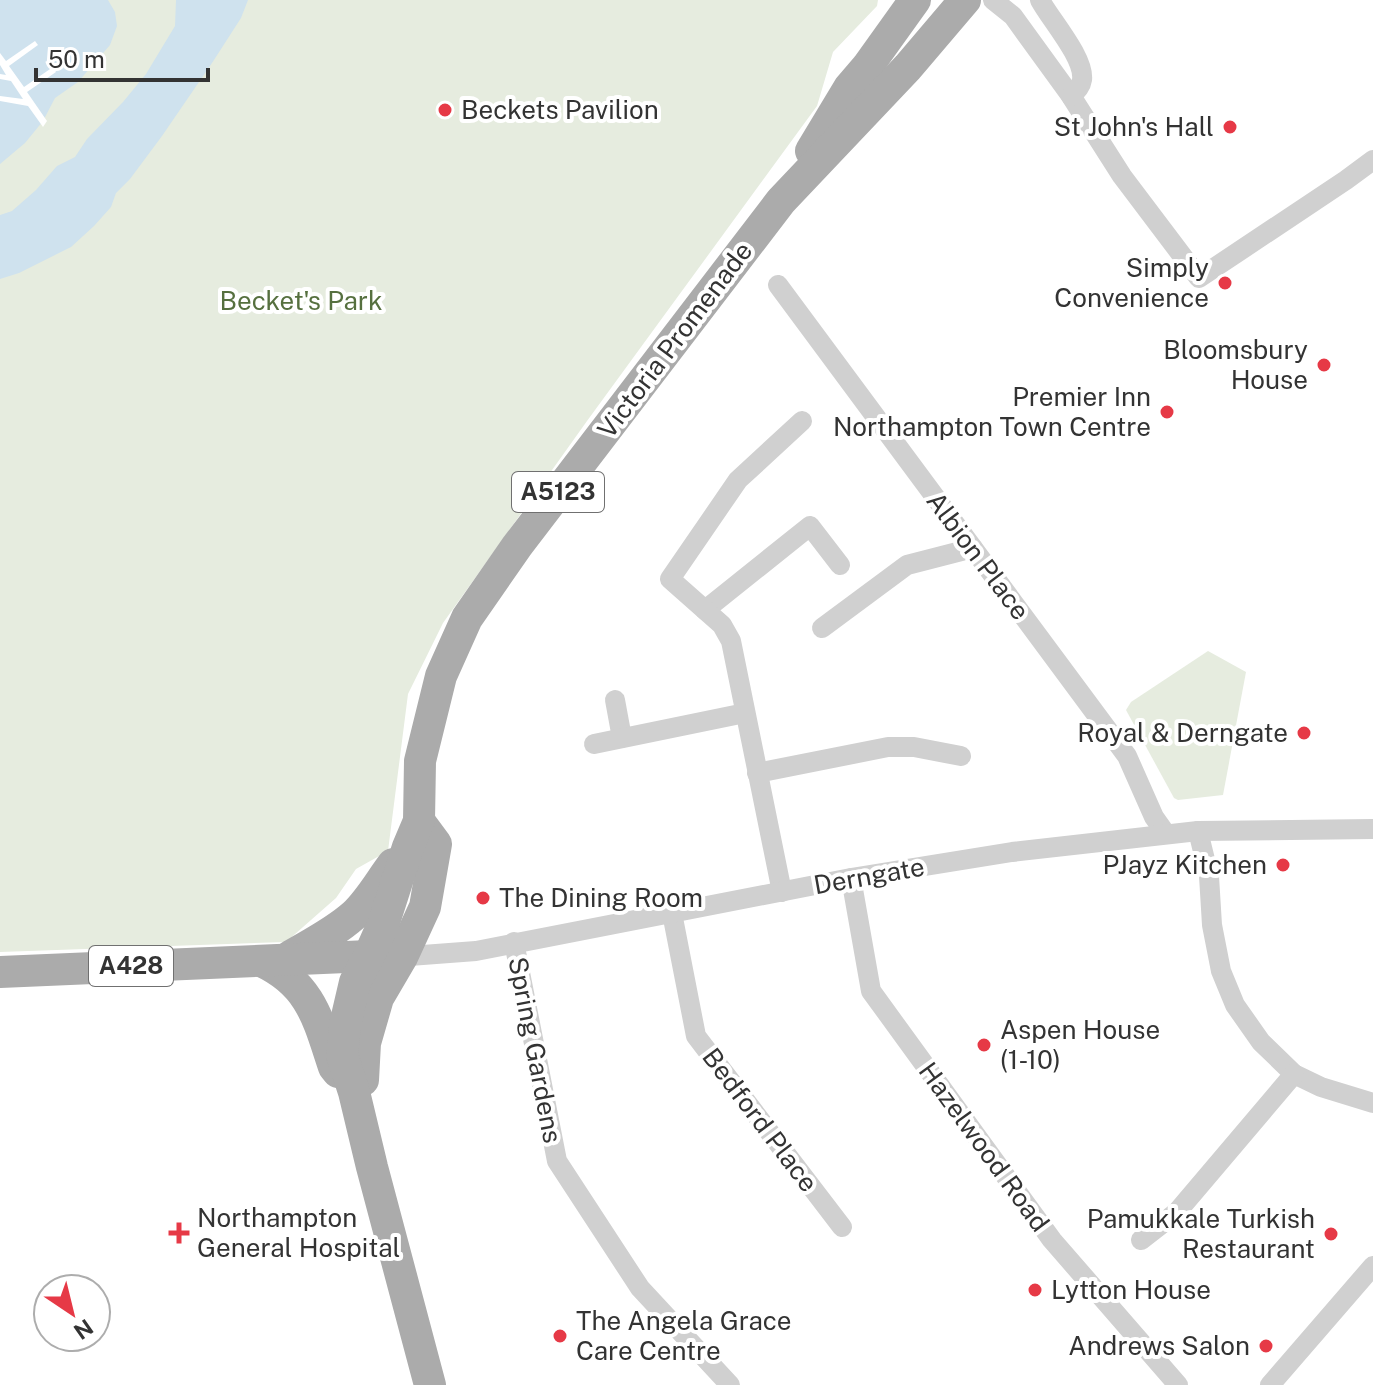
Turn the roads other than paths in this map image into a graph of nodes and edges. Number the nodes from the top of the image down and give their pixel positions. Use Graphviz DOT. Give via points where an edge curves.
graph roads {
  1 [pos="915,0"];
  2 [pos="965,0"];
  3 [pos="993,0"];
  4 [pos="1040,0"];
  5 [pos="1071,96"];
  6 [pos="1373,160"];
  7 [pos="781,201"];
  8 [pos="778,285"];
  9 [pos="802,421"];
  10 [pos="973,548"];
  11 [pos="840,565"];
  12 [pos="705,610"];
  13 [pos="822,628"];
  14 [pos="615,700"];
  15 [pos="745,713"];
  16 [pos="622,738"];
  17 [pos="594,744"];
  18 [pos="961,756"];
  19 [pos="757,773"];
  20 [pos="1373,829"];
  21 [pos="1198,831"];
  22 [pos="413,834"];
  23 [pos="1166,834"];
  24 [pos="851,878"];
  25 [pos="782,892"];
  26 [pos="672,913"];
  27 [pos="514,942"];
  28 [pos="369,956"];
  29 [pos="402,957"];
  30 [pos="274,960"];
  31 [pos="0,972"];
  32 [pos="1294,1074"];
  33 [pos="354,1092"];
  34 [pos="1373,1103"];
  35 [pos="842,1227"];
  36 [pos="1141,1240"];
  37 [pos="1373,1266"];
  38 [pos="430,1385"];
  39 [pos="730,1385"];
  40 [pos="1178,1385"];
  41 [pos="1270,1385"];
  1 -- 7 [label="main road, Victoria Promenade / A5123" via="849,88"];
  2 -- 7 [label="main road, Victoria Promenade / A5123"];
  3 -- 5 [label="street" via="1013,16"];
  4 -- 5 [label="street" via="1071,46 1083,78"];
  5 -- 6 [label="street" via="1122,176 1199,278"];
  7 -- 22 [label="main road, Victoria Promenade / A5123" via="467,618 441,676 420,761"];
  8 -- 10 [label="street, Albion Place"];
  9 -- 12 [label="street" via="738,480 670,579"];
  10 -- 13 [label="street" via="907,565"];
  10 -- 23 [label="street, Albion Place" via="1127,756"];
  11 -- 12 [label="street" via="810,526"];
  12 -- 15 [label="street" via="731,641"];
  14 -- 16 [label="street"];
  15 -- 16 [label="street"];
  15 -- 19 [label="street"];
  16 -- 17 [label="street"];
  18 -- 19 [label="street" via="888,747"];
  19 -- 25 [label="street"];
  20 -- 21 [label="street, Derngate"];
  21 -- 23 [label="street, Derngate"];
  21 -- 32 [label="street" via="1221,971 1235,1005 1261,1042"];
  22 -- 28 [label="main road, Victoria Promenade / A5123"];
  22 -- 29 [label="main road" via="436,844 425,907"];
  22 -- 30 [label="main road" via="354,915"];
  23 -- 24 [label="street, Derngate"];
  24 -- 25 [label="street, Derngate"];
  24 -- 40 [label="street, Hazelwood Road" via="871,991 1052,1240"];
  25 -- 26 [label="street, Derngate"];
  26 -- 27 [label="street, Derngate"];
  26 -- 35 [label="street, Bedford Place" via="696,1036"];
  27 -- 29 [label="street, Derngate"];
  27 -- 39 [label="street, Spring Gardens" via="557,1161 640,1288"];
  28 -- 29 [label="street, Derngate"];
  28 -- 30 [label="main road, A428"];
  28 -- 33 [label="main road, A5123" via="355,982 345,1025 342,1055"];
  29 -- 33 [label="main road" via="378,998 365,1043 364,1078"];
  30 -- 31 [label="main road, A428"];
  30 -- 33 [label="main road, A5123" via="311,1004 334,1067"];
  32 -- 34 [label="street"];
  32 -- 36 [label="street" via="1177,1212"];
  33 -- 38 [label="main road, A5123"];
  37 -- 41 [label="street"];
}
